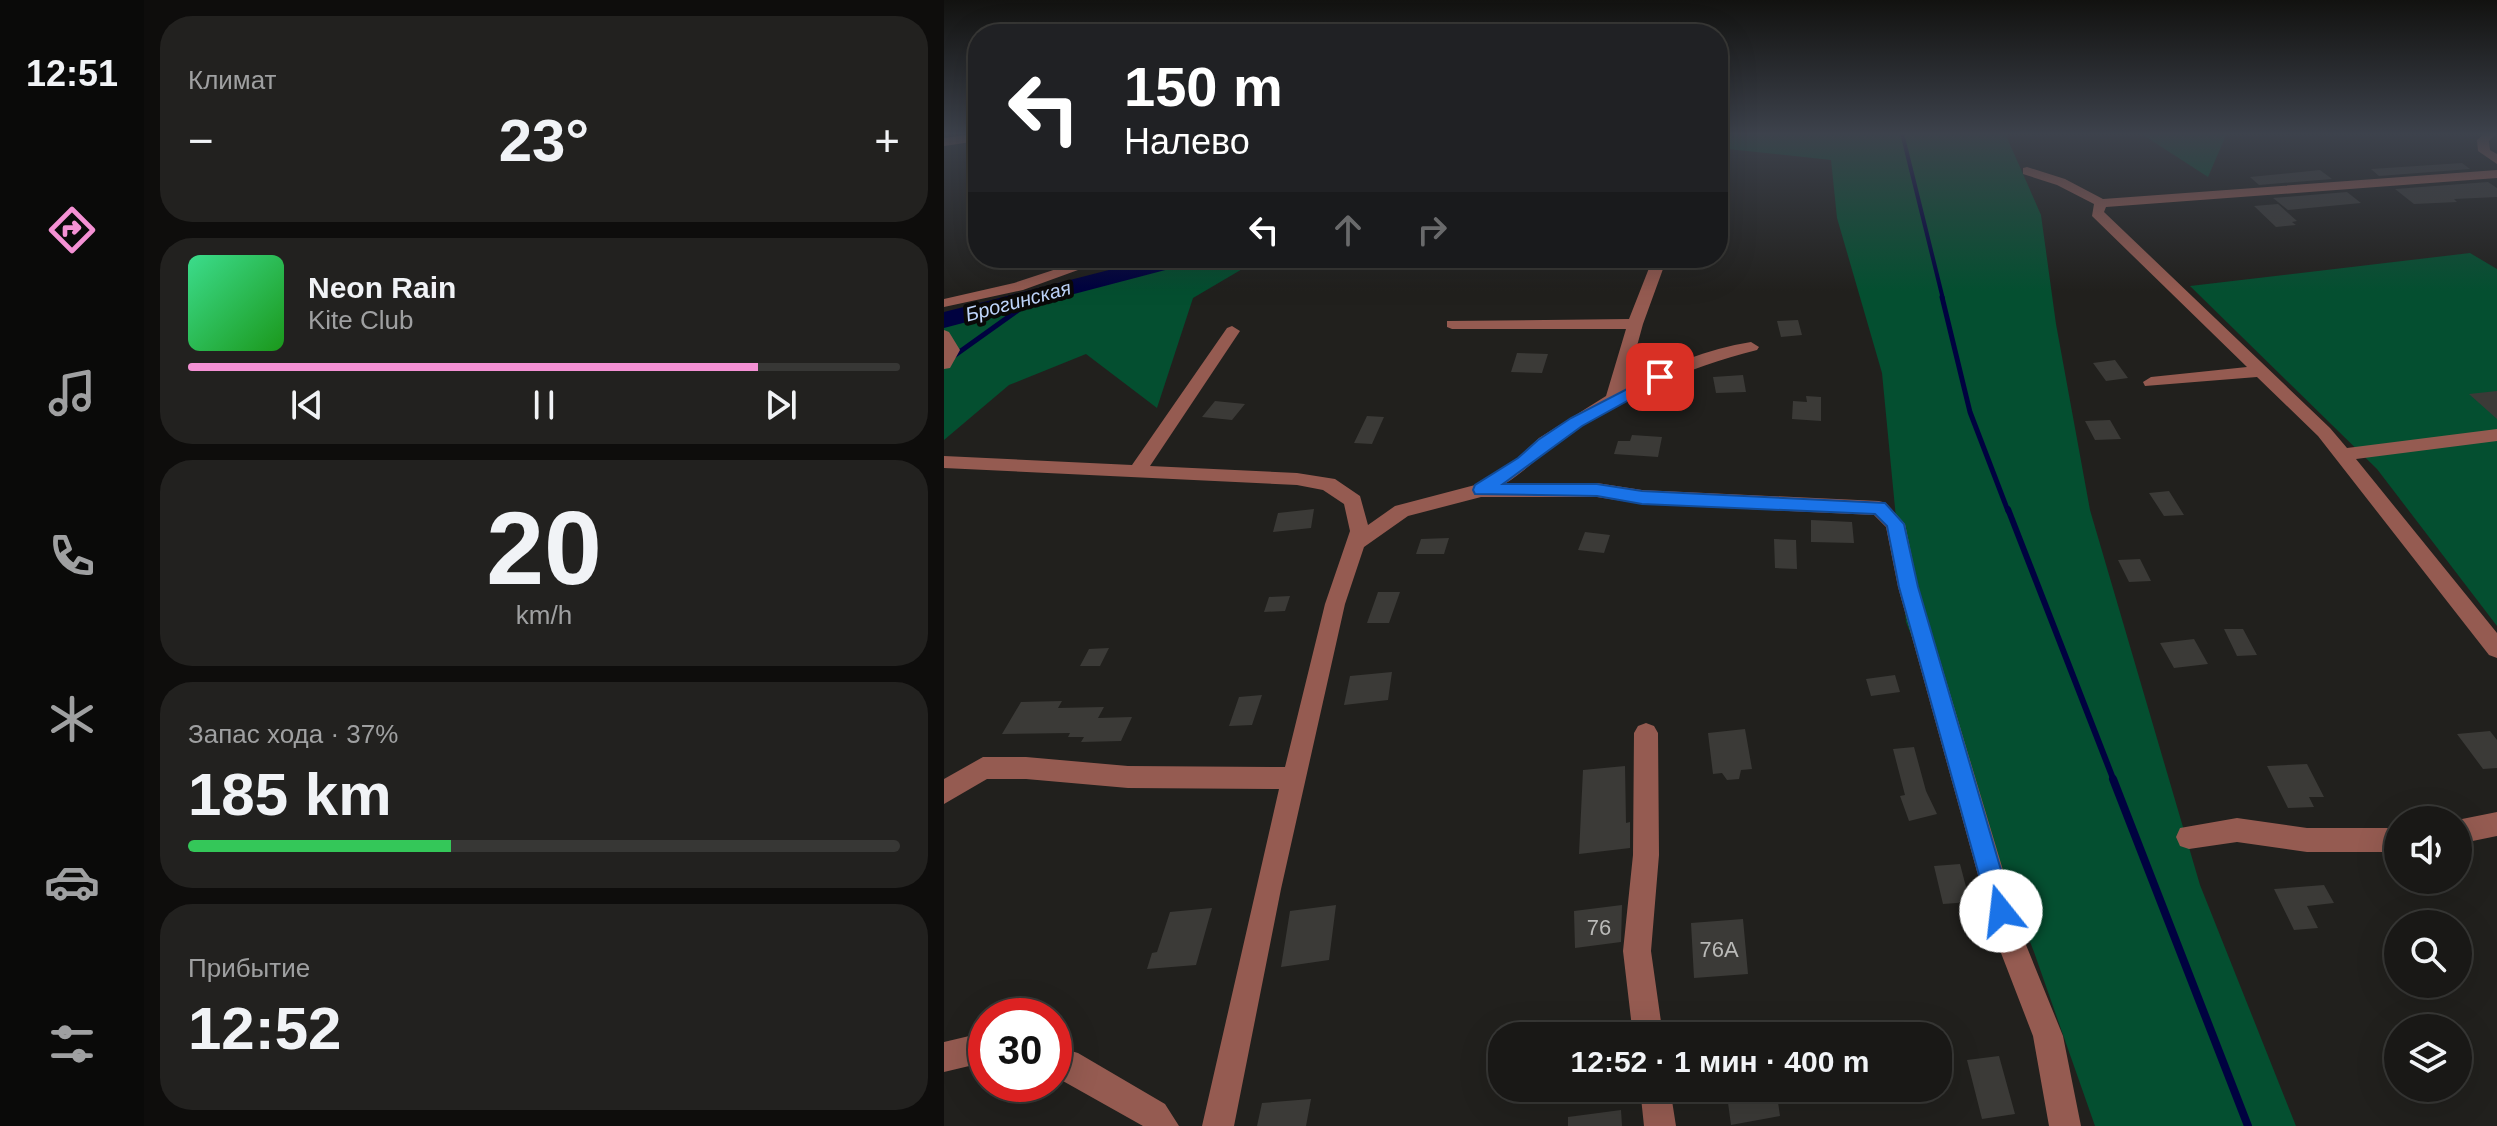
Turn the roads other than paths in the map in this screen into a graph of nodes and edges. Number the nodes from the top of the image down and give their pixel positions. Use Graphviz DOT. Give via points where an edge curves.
graph roads {
  1 [pos="2068,186"];
  2 [pos="2339,186"];
  3 [pos="2101,203"];
  4 [pos="1074,268"];
  5 [pos="1656,268"];
  6 [pos="944,303"];
  7 [pos="1452,324"];
  8 [pos="1635,324"];
  9 [pos="1232,331"];
  10 [pos="944,335"];
  11 [pos="1751,347"];
  12 [pos="944,364"];
  13 [pos="2262,371"];
  14 [pos="2151,382"];
  15 [pos="1613,402"];
  16 [pos="2497,435"];
  17 [pos="2343,455"];
  18 [pos="944,462"];
  19 [pos="1137,471"];
  20 [pos="1481,490"];
  21 [pos="1356,543"];
  22 [pos="2497,649"];
  23 [pos="1646,733"];
  24 [pos="1294,778"];
  25 [pos="944,793"];
  26 [pos="2497,824"];
  27 [pos="2472,829"];
  28 [pos="2189,837"];
  29 [pos="2384,840"];
  30 [pos="1646,1022"];
  31 [pos="968,1051"];
  32 [pos="944,1057"];
  33 [pos="1072,1067"];
  34 [pos="1657,1102"];
  35 [pos="1163,1126"];
  36 [pos="1218,1126"];
  37 [pos="1660,1126"];
  38 [pos="2065,1126"];
  1 -- 3 [label="street"];
  2 -- 3 [label="street"];
  3 -- 13 [label="street" via="2097,213"];
  4 -- 6 [label="street"];
  5 -- 8 [label="street"];
  7 -- 8 [label="street"];
  8 -- 15 [label="street"];
  9 -- 19 [label="street"];
  10 -- 12 [label="street" via="952,350"];
  11 -- 15 [label="street" via="1697,362"];
  13 -- 14 [label="street"];
  13 -- 17 [label="street"];
  15 -- 20 [label="street" via="1554,436"];
  16 -- 17 [label="street"];
  17 -- 22 [label="street"];
  18 -- 19 [label="street"];
  19 -- 21 [label="street" via="1328,484 1353,501 1360,531"];
  20 -- 21 [label="street" via="1402,511"];
  20 -- 38 [label="street" via="1597,490 1642,497 1879,508 1895,524 1908,587 2010,940 2048,1036"];
  21 -- 24 [label="street" via="1335,604"];
  23 -- 30 [label="street" via="1646,855 1637,951"];
  24 -- 25 [label="street" via="1128,777 983,768"];
  24 -- 36 [label="street"];
  26 -- 27 [label="street"];
  28 -- 29 [label="street" via="2237,830 2307,840"];
  31 -- 32 [label="street"];
  33 -- 35 [label="street" via="1142,1107"];
  34 -- 37 [label="street"];
}
